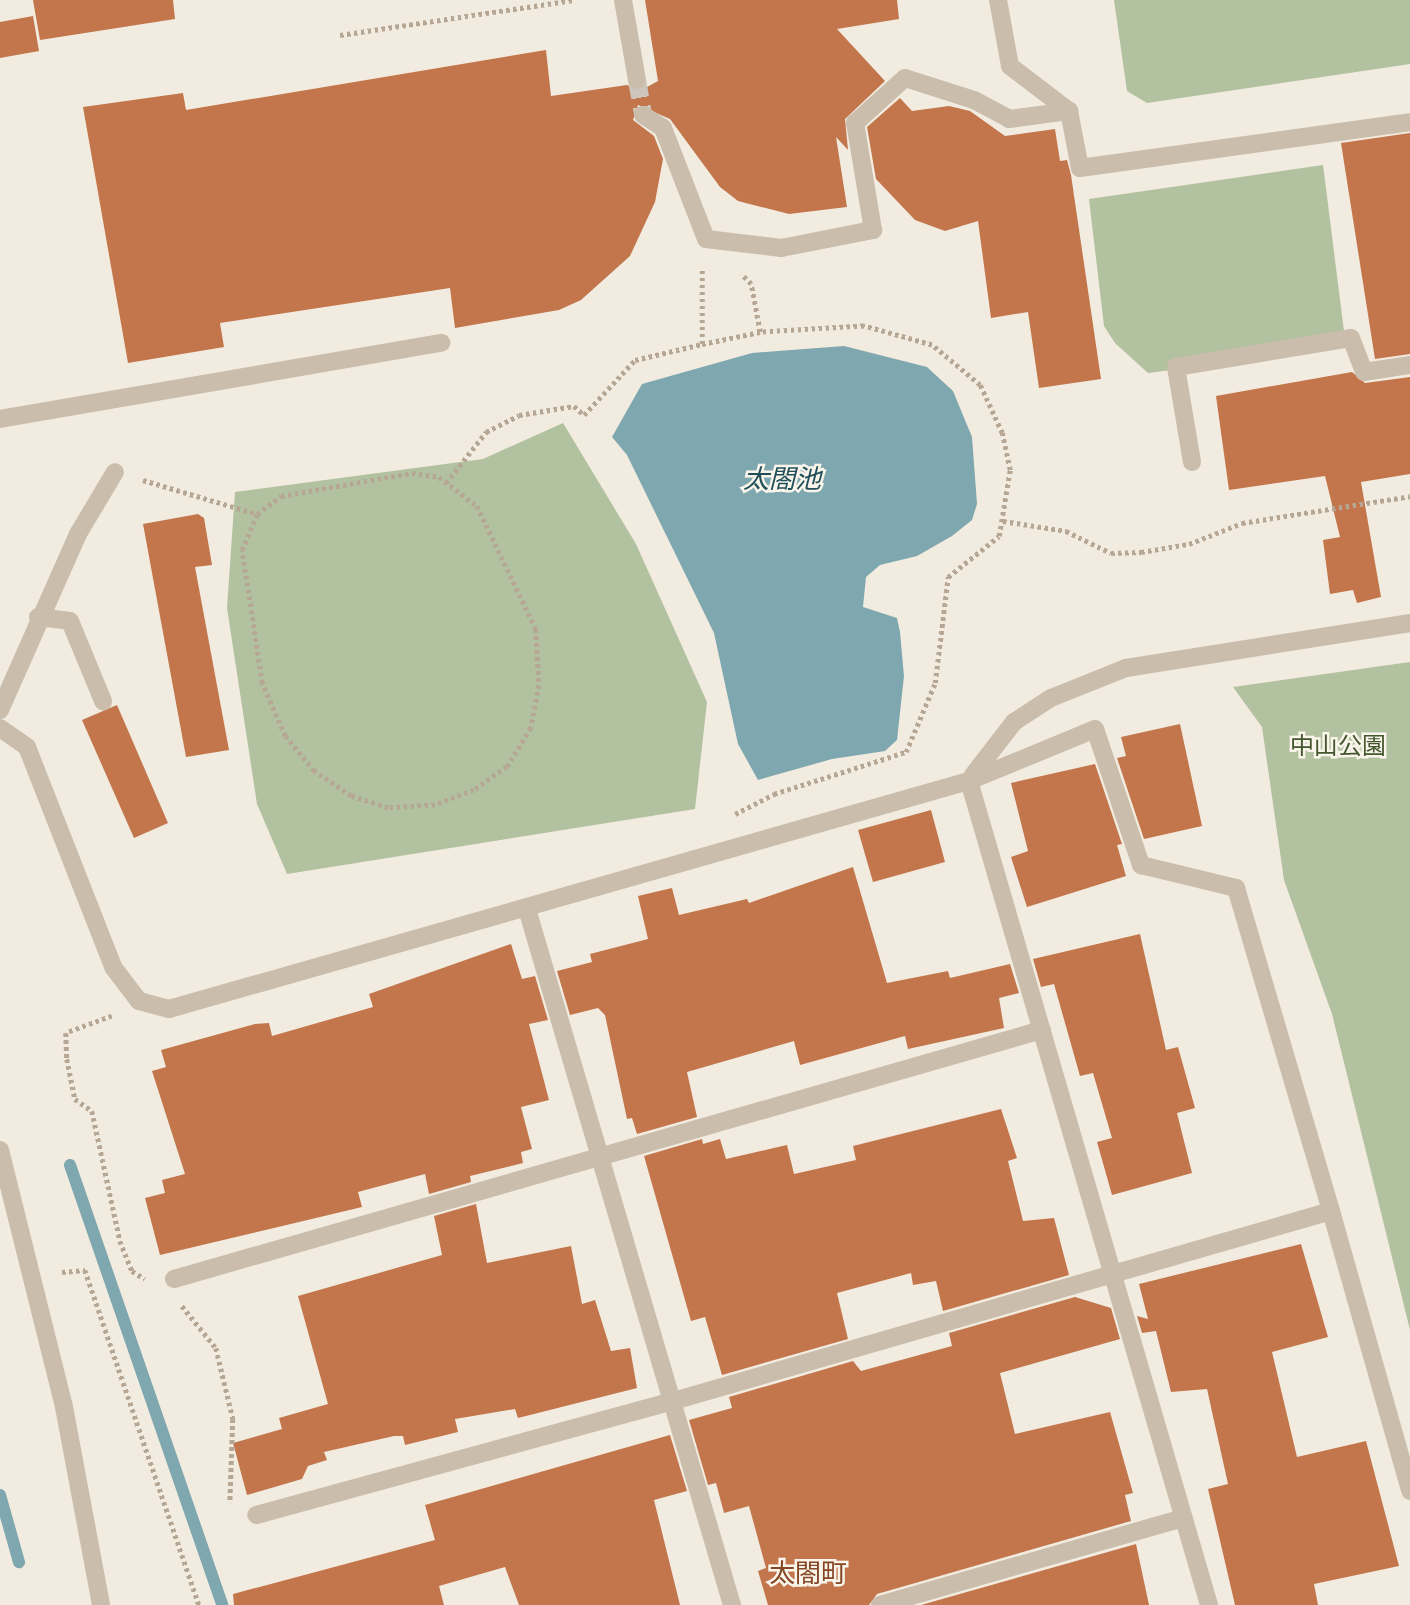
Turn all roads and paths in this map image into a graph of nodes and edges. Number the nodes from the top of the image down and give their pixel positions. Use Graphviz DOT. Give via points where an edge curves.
graph roads {
  1 [pos="573,0"];
  2 [pos="623,0"];
  3 [pos="998,0"];
  4 [pos="340,35"];
  5 [pos="636,80"];
  6 [pos="1069,111"];
  7 [pos="643,115"];
  8 [pos="1410,122"];
  9 [pos="706,239"];
  10 [pos="760,332"];
  11 [pos="442,344"];
  12 [pos="702,344"];
  13 [pos="1410,365"];
  14 [pos="0,419"];
  15 [pos="1192,462"];
  16 [pos="115,472"];
  17 [pos="446,483"];
  18 [pos="1410,496"];
  19 [pos="257,514"];
  20 [pos="1003,520"];
  21 [pos="38,617"];
  22 [pos="1410,623"];
  23 [pos="103,701"];
  24 [pos="0,710"];
  25 [pos="0,728"];
  26 [pos="969,780"];
  27 [pos="727,849"];
  28 [pos="527,909"];
  29 [pos="139,1001"];
  30 [pos="1042,1030"];
  31 [pos="0,1150"];
  32 [pos="600,1160"];
  33 [pos="1331,1211"];
  34 [pos="1113,1273"];
  35 [pos="32,1279"];
  36 [pos="174,1279"];
  37 [pos="673,1401"];
  38 [pos="1410,1491"];
  39 [pos="256,1515"];
  40 [pos="1184,1518"];
  41 [pos="101,1605"];
  42 [pos="198,1605"];
  43 [pos="732,1605"];
  44 [pos="880,1605"];
  45 [pos="1209,1605"];
  1 -- 4 [label="path"];
  2 -- 5 [label="street"];
  3 -- 6 [label="street" via="1010,66"];
  6 -- 8 [label="street" via="1080,167"];
  6 -- 9 [label="street" via="1009,119 974,100 905,78 855,123 873,230 781,248"];
  7 -- 9 [label="street" via="663,128"];
  9 -- 10 [label="path" via="751,284"];
  9 -- 12 [label="path" via="700,282"];
  10 -- 12 [label="path"];
  10 -- 20 [label="path" via="864,326 932,345 980,386 1002,433 1010,470"];
  11 -- 14 [label="street"];
  12 -- 17 [label="path" via="635,360 584,415 574,406 519,415 486,432"];
  13 -- 15 [label="street" via="1364,372 1351,338 1176,367"];
  16 -- 19 [label="path"];
  16 -- 21 [label="street" via="78,534"];
  17 -- 19 [label="path" via="412,474 281,496"];
  17 -- 19 [label="path" via="477,506 536,629 539,685 531,728 507,767 474,790 435,805 388,808 351,796 314,771 285,736 262,683 243,562 242,550"];
  18 -- 20 [label="path" via="1242,523 1189,544 1142,552 1111,553 1066,531"];
  20 -- 27 [label="path" via="999,536 948,577 935,683 906,752 746,808 729,818"];
  21 -- 23 [label="street" via="70,621"];
  21 -- 24 [label="street"];
  22 -- 26 [label="street" via="1126,668 1051,698 1014,722"];
  25 -- 29 [label="street" via="26,747 113,967"];
  26 -- 27 [label="street"];
  26 -- 30 [label="street"];
  26 -- 33 [label="street" via="1095,729 1141,864 1236,888"];
  27 -- 28 [label="street"];
  28 -- 29 [label="street" via="169,1009"];
  28 -- 32 [label="street"];
  29 -- 36 [label="path" via="66,1034 67,1059 75,1098 92,1111 120,1241 132,1271 147,1279"];
  30 -- 32 [label="street"];
  30 -- 34 [label="street"];
  31 -- 35 [label="street"];
  32 -- 36 [label="street"];
  32 -- 37 [label="street"];
  33 -- 34 [label="street"];
  33 -- 38 [label="street"];
  34 -- 37 [label="street"];
  34 -- 40 [label="street"];
  35 -- 41 [label="street" via="64,1408"];
  35 -- 42 [label="path" via="85,1270"];
  36 -- 39 [label="path" via="180,1303 216,1348 233,1419 228,1496 235,1520"];
  37 -- 39 [label="street"];
  37 -- 43 [label="street"];
  40 -- 44 [label="street"];
  40 -- 45 [label="street"];
}
